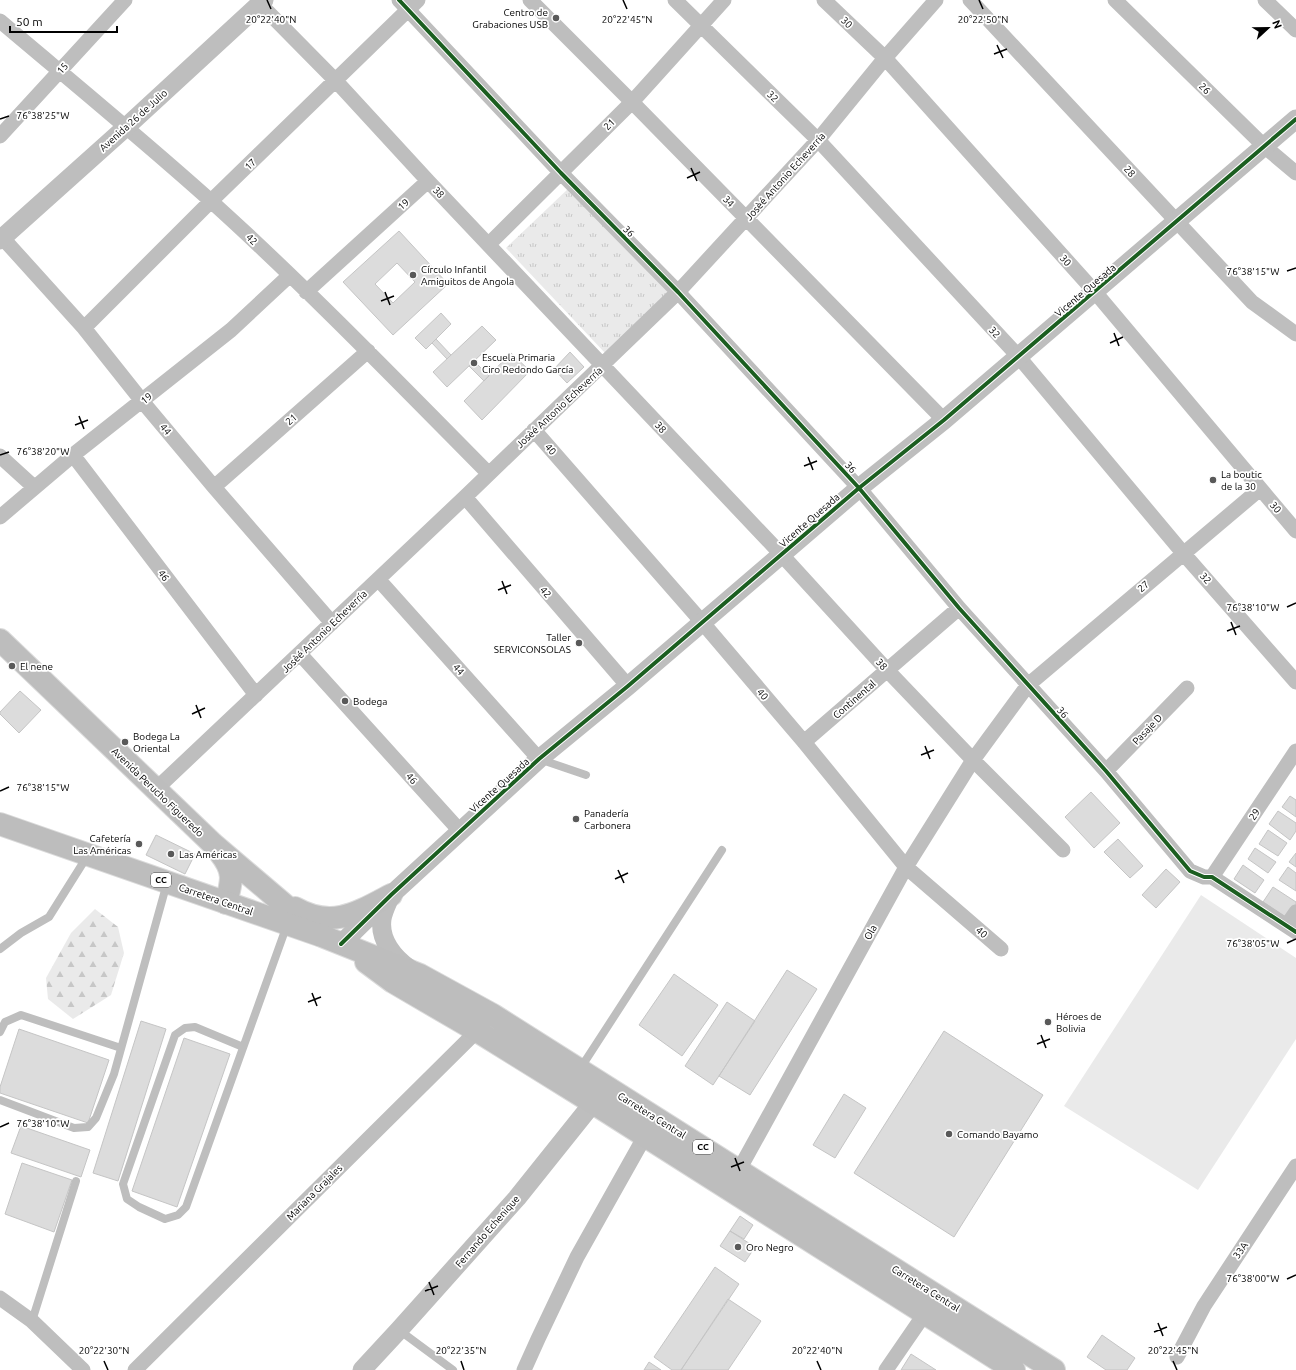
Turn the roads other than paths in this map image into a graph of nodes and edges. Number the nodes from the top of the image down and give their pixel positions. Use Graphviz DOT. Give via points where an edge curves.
graph roads {
  1 [pos="125,0"];
  2 [pos="530,0"];
  3 [pos="675,0"];
  4 [pos="724,0"];
  5 [pos="824,0"];
  6 [pos="936,0"];
  7 [pos="970,0"];
  8 [pos="1115,0"];
  9 [pos="1265,0"];
  10 [pos="262,2"];
  11 [pos="408,3"];
  12 [pos="0,21"];
  13 [pos="700,25"];
  14 [pos="1296,30"];
  15 [pos="885,58"];
  16 [pos="60,71"];
  17 [pos="336,81"];
  18 [pos="632,102"];
  19 [pos="1296,118"];
  20 [pos="125,128"];
  21 [pos="0,136"];
  22 [pos="818,140"];
  23 [pos="1264,146"];
  24 [pos="560,173"];
  25 [pos="1296,173"];
  26 [pos="428,181"];
  27 [pos="211,201"];
  28 [pos="746,219"];
  29 [pos="1177,221"];
  30 [pos="1,237"];
  31 [pos="489,244"];
  32 [pos="290,275"];
  33 [pos="306,292"];
  34 [pos="678,292"];
  35 [pos="1095,292"];
  36 [pos="84,328"];
  37 [pos="1296,334"];
  38 [pos="368,351"];
  39 [pos="1018,356"];
  40 [pos="603,365"];
  41 [pos="142,401"];
  42 [pos="944,420"];
  43 [pos="534,430"];
  44 [pos="73,455"];
  45 [pos="0,456"];
  46 [pos="489,474"];
  47 [pos="34,487"];
  48 [pos="214,487"];
  49 [pos="859,488"];
  50 [pos="1260,489"];
  51 [pos="465,498"];
  52 [pos="0,517"];
  53 [pos="1296,531"];
  54 [pos="1183,553"];
  55 [pos="781,554"];
  56 [pos="378,579"];
  57 [pos="959,608"];
  58 [pos="702,622"];
  59 [pos="332,623"];
  60 [pos="0,640"];
  61 [pos="300,654"];
  62 [pos="887,670"];
  63 [pos="1296,682"];
  64 [pos="1028,685"];
  65 [pos="628,686"];
  66 [pos="1187,688"];
  67 [pos="256,695"];
  68 [pos="804,742"];
  69 [pos="1296,751"];
  70 [pos="539,760"];
  71 [pos="973,760"];
  72 [pos="1106,771"];
  73 [pos="586,775"];
  74 [pos="155,790"];
  75 [pos="0,824"];
  76 [pos="460,831"];
  77 [pos="213,844"];
  78 [pos="722,850"];
  79 [pos="1063,850"];
  80 [pos="88,854"];
  81 [pos="906,867"];
  82 [pos="248,874"];
  83 [pos="1212,877"];
  84 [pos="167,882"];
  85 [pos="390,894"];
  86 [pos="274,896"];
  87 [pos="233,905"];
  88 [pos="1296,912"];
  89 [pos="287,924"];
  90 [pos="1291,928"];
  91 [pos="331,940"];
  92 [pos="0,948"];
  93 [pos="1001,948"];
  94 [pos="420,974"];
  95 [pos="493,1014"];
  96 [pos="477,1031"];
  97 [pos="0,1032"];
  98 [pos="243,1047"];
  99 [pos="121,1048"];
  100 [pos="579,1069"];
  101 [pos="599,1094"];
  102 [pos="0,1100"];
  103 [pos="645,1136"];
  104 [pos="1296,1166"];
  105 [pos="734,1179"];
  106 [pos="76,1181"];
  107 [pos="938,1295"];
  108 [pos="0,1298"];
  109 [pos="925,1313"];
  110 [pos="32,1321"];
  111 [pos="400,1330"];
  112 [pos="1177,1357"];
  113 [pos="84,1370"];
  114 [pos="135,1370"];
  115 [pos="362,1370"];
  116 [pos="453,1370"];
  117 [pos="524,1370"];
  118 [pos="886,1370"];
  119 [pos="1014,1370"];
  120 [pos="1054,1370"];
  1 -- 16 [label="street, 15"];
  2 -- 18 [label="street, 34"];
  3 -- 13 [label="street, 32"];
  4 -- 13 [label="street, 21"];
  5 -- 15 [label="street, 30"];
  6 -- 15 [label="street, Josèé Antonio Echeverría"];
  7 -- 29 [label="street, 28"];
  8 -- 23 [label="street, 26"];
  9 -- 14 [label="street"];
  10 -- 17 [label="street, 38"];
  10 -- 20 [label="street, Avenida 26 de Julio"];
  11 -- 17 [label="street, 17"];
  11 -- 24 [label="street, 36"];
  12 -- 16 [label="street, 42"];
  13 -- 18 [label="street, 21"];
  13 -- 22 [label="street, 32"];
  15 -- 22 [label="street, Josèé Antonio Echeverría"];
  15 -- 35 [label="street, 30"];
  16 -- 20 [label="street, 42"];
  16 -- 21 [label="street, 15"];
  17 -- 26 [label="street, 38"];
  17 -- 27 [label="street, 17"];
  18 -- 24 [label="street, 21"];
  18 -- 28 [label="street, 34"];
  19 -- 23 [label="street, Vicente Quesada"];
  20 -- 27 [label="street, 42"];
  20 -- 30 [label="street, Avenida 26 de Julio"];
  22 -- 28 [label="street, Josèé Antonio Echeverría"];
  22 -- 39 [label="street, 32"];
  23 -- 25 [label="street, 26"];
  23 -- 29 [label="street, Vicente Quesada"];
  24 -- 31 [label="street, 21"];
  24 -- 34 [label="street, 36"];
  26 -- 31 [label="street, 38"];
  26 -- 33 [label="street, 19"];
  27 -- 32 [label="street, 42"];
  27 -- 36 [label="street, 17"];
  28 -- 34 [label="street, Josèé Antonio Echeverría"];
  28 -- 42 [label="street, 34"];
  29 -- 35 [label="street, Vicente Quesada"];
  29 -- 37 [label="street, 28" via="1252,302"];
  30 -- 36 [label="street, 44"];
  31 -- 40 [label="street, 38"];
  32 -- 33 [label="street, 42"];
  32 -- 41 [label="street, 19" via="231,330"];
  33 -- 38 [label="street, 42"];
  34 -- 40 [label="street, Josèé Antonio Echeverría"];
  34 -- 49 [label="street, 36"];
  35 -- 39 [label="street, Vicente Quesada"];
  35 -- 50 [label="street, 30"];
  36 -- 41 [label="street, 44"];
  38 -- 46 [label="street, 42"];
  38 -- 48 [label="street, 21"];
  39 -- 42 [label="street, Vicente Quesada"];
  39 -- 54 [label="street, 32"];
  40 -- 43 [label="street, Josèé Antonio Echeverría"];
  40 -- 55 [label="street, 38"];
  41 -- 44 [label="street, 19"];
  41 -- 48 [label="street, 44"];
  42 -- 49 [label="street, Vicente Quesada"];
  43 -- 46 [label="street, Josèé Antonio Echeverría"];
  43 -- 58 [label="street, 40"];
  44 -- 47 [label="street, 19"];
  44 -- 67 [label="street, 46"];
  45 -- 47 [label="street"];
  46 -- 51 [label="street, Josèé Antonio Echeverría"];
  47 -- 52 [label="street, 19"];
  48 -- 59 [label="street, 44"];
  49 -- 55 [label="street, Vicente Quesada"];
  49 -- 57 [label="street, 36"];
  50 -- 53 [label="street, 30"];
  50 -- 54 [label="street, 27"];
  51 -- 56 [label="street, Josèé Antonio Echeverría"];
  51 -- 65 [label="street, 42"];
  54 -- 63 [label="street, 32"];
  54 -- 64 [label="street, 27"];
  55 -- 58 [label="street, Vicente Quesada"];
  55 -- 62 [label="street, 38"];
  56 -- 59 [label="street, Josèé Antonio Echeverría"];
  56 -- 70 [label="street, 44"];
  57 -- 62 [label="street, Continental"];
  57 -- 64 [label="street, 36"];
  58 -- 65 [label="street, Vicente Quesada"];
  58 -- 68 [label="street, 40"];
  59 -- 61 [label="street, Josèé Antonio Echeverría"];
  60 -- 74 [label="main road, Avenida Perucho Figueredo"];
  61 -- 67 [label="street, Josèé Antonio Echeverría"];
  61 -- 76 [label="street, 46"];
  62 -- 68 [label="street, Continental"];
  62 -- 71 [label="street, 38"];
  64 -- 71 [label="street, Ola"];
  64 -- 72 [label="street, 36"];
  65 -- 70 [label="street, Vicente Quesada"];
  66 -- 72 [label="street, Pasaje D"];
  67 -- 74 [label="street, Josèé Antonio Echeverría"];
  68 -- 81 [label="street, 40"];
  69 -- 83 [label="street, 29"];
  70 -- 73 [label="lane"];
  70 -- 76 [label="street, Vicente Quesada"];
  71 -- 79 [label="street, 38"];
  71 -- 81 [label="street, Ola"];
  72 -- 83 [label="street, 36" via="1190,871 1204,877"];
  74 -- 77 [label="main road, Avenida Perucho Figueredo"];
  75 -- 80 [label="main road, Carretera Central / CC"];
  76 -- 85 [label="street, Vicente Quesada"];
  77 -- 82 [label="main road, Avenida Perucho Figueredo"];
  77 -- 87 [label="main road" via="227,862 232,874"];
  78 -- 100 [label="lane"];
  80 -- 84 [label="main road, Carretera Central / CC"];
  80 -- 92 [label="lane" via="49,917"];
  81 -- 93 [label="street, 40"];
  81 -- 105 [label="street, Ola"];
  82 -- 86 [label="main road, Avenida Perucho Figueredo"];
  82 -- 87 [label="main road" via="252,897 248,902"];
  83 -- 90 [label="street, 36"];
  84 -- 87 [label="main road, Carretera Central / CC"];
  84 -- 99 [label="lane"];
  85 -- 86 [label="main road" via="342,917 319,918 302,912"];
  85 -- 91 [label="street, Vicente Quesada"];
  85 -- 94 [label="street" via="382,918 386,941 392,953 402,963"];
  86 -- 91 [label="main road, Avenida Perucho Figueredo"];
  87 -- 89 [label="main road, Carretera Central / CC"];
  88 -- 90 [label="street"];
  89 -- 91 [label="main road, Carretera Central / CC"];
  89 -- 98 [label="lane"];
  91 -- 94 [label="main road, Carretera Central / CC"];
  91 -- 96 [label="main road, Carretera Central / CC" via="393,982"];
  94 -- 95 [label="main road, Carretera Central / CC"];
  95 -- 96 [label="street, Mariana Grajales"];
  95 -- 100 [label="main road, Carretera Central / CC"];
  96 -- 101 [label="main road, Carretera Central / CC"];
  96 -- 114 [label="street, Mariana Grajales"];
  97 -- 99 [label="lane" via="5,1022 21,1015"];
  98 -- 98 [label="lane" via="186,1207 178,1215 165,1219 127,1199 123,1184 175,1036 185,1028 195,1027"];
  99 -- 102 [label="lane" via="114,1074 96,1118 88,1126 74,1128"];
  100 -- 101 [label="main road, Carretera Central / CC"];
  101 -- 103 [label="main road, Carretera Central / CC"];
  101 -- 105 [label="main road, Carretera Central / CC"];
  101 -- 111 [label="street, Fernando Echenique" via="517,1198"];
  103 -- 105 [label="main road, Carretera Central / CC"];
  103 -- 117 [label="street" via="577,1257"];
  104 -- 112 [label="street, 33A" via="1204,1306"];
  105 -- 107 [label="main road, Carretera Central / CC"];
  105 -- 109 [label="main road, Carretera Central / CC"];
  106 -- 110 [label="lane"];
  107 -- 109 [label="street"];
  107 -- 120 [label="main road, Carretera Central / CC"];
  108 -- 110 [label="street"];
  109 -- 118 [label="street"];
  109 -- 119 [label="main road, Carretera Central / CC"];
  110 -- 113 [label="street"];
  111 -- 115 [label="street, Fernando Echenique"];
  111 -- 116 [label="lane"];
}
